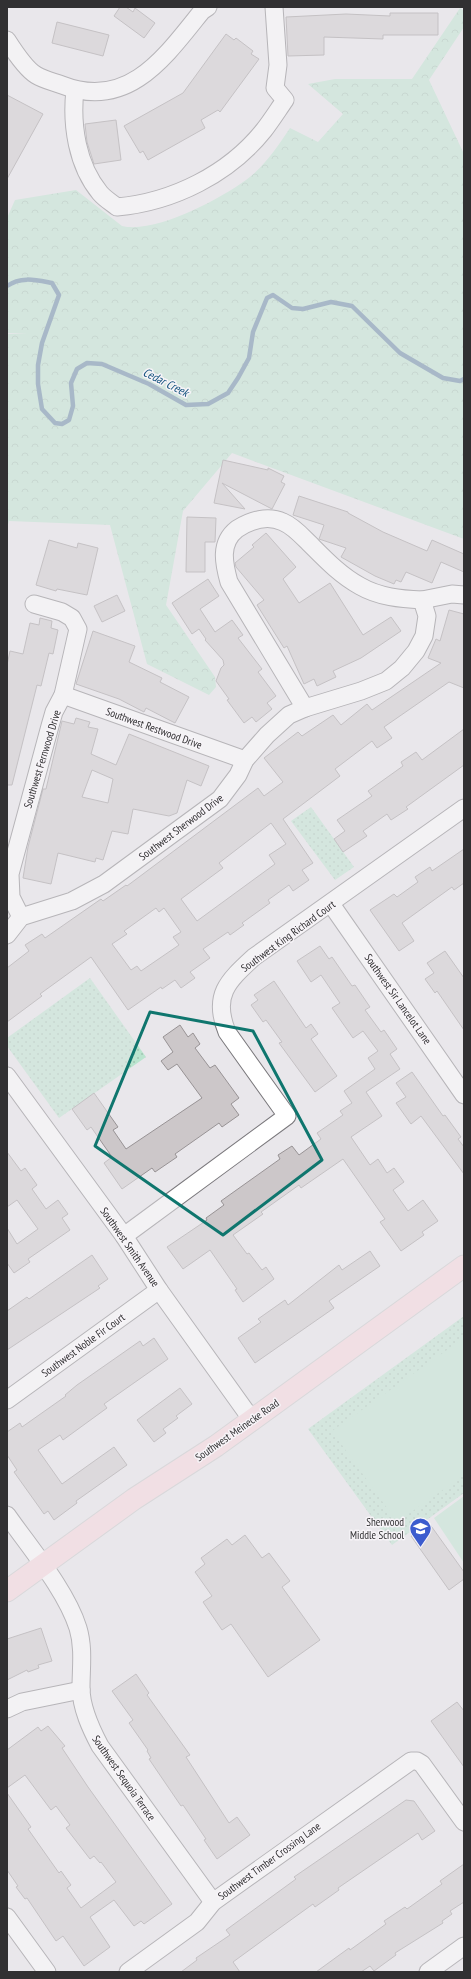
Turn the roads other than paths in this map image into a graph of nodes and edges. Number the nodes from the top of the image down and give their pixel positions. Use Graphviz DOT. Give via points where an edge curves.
graph roads {
  1 [pos="208,7"];
  2 [pos="274,7"];
  3 [pos="9,50"];
  4 [pos="75,90"];
  5 [pos="464,595"];
  6 [pos="422,600"];
  7 [pos="34,604"];
  8 [pos="63,695"];
  9 [pos="306,708"];
  10 [pos="245,760"];
  11 [pos="464,808"];
  12 [pos="331,904"];
  13 [pos="21,917"];
  14 [pos="7,935"];
  15 [pos="7,1076"];
  16 [pos="464,1095"];
  17 [pos="124,1236"];
  18 [pos="464,1266"];
  19 [pos="159,1290"];
  20 [pos="7,1400"];
  21 [pos="252,1420"];
  22 [pos="7,1515"];
  23 [pos="43,1566"];
  24 [pos="7,1591"];
  25 [pos="81,1690"];
  26 [pos="7,1709"];
  27 [pos="464,1822"];
  28 [pos="212,1902"];
  29 [pos="7,1917"];
  30 [pos="464,1946"];
  31 [pos="435,1970"];
  32 [pos="47,1972"];
  33 [pos="128,1972"];
  1 -- 4 [label="street" via="147,73 116,90 94,93"];
  2 -- 4 [label="street" via="278,65 275,88 285,100 263,131 229,165 181,192 141,205 117,207 101,194 88,174 76,142 73,104"];
  3 -- 4 [label="street" via="36,75"];
  5 -- 6 [label="street" via="452,594"];
  6 -- 9 [label="street, Southwest Sherwood Drive" via="427,616 424,636 402,668 386,681 361,692"];
  6 -- 9 [label="street" via="380,595 362,587 342,575 284,522 271,519 255,520 236,530 226,544 223,561 229,582"];
  7 -- 8 [label="street, Southwest Fernwood Drive" via="62,612 72,618 78,629"];
  8 -- 10 [label="street, Southwest Restwood Drive"];
  8 -- 13 [label="street, Southwest Fernwood Drive" via="54,712 10,874 11,896"];
  9 -- 10 [label="street, Southwest Sherwood Drive" via="288,715 276,725"];
  10 -- 13 [label="street, Southwest Sherwood Drive" via="230,789 220,799 104,884 72,901"];
  11 -- 12 [label="street, Southwest King Richard Court"];
  12 -- 16 [label="street, Southwest Sir Lancelot Lane"];
  12 -- 17 [label="street, Southwest King Richard Court" via="254,957 236,974 225,990 220,1005 227,1032 287,1116"];
  13 -- 14 [label="street"];
  15 -- 17 [label="street, Southwest Smith Avenue"];
  17 -- 19 [label="street, Southwest Smith Avenue"];
  18 -- 21 [label="main road, Southwest Meinecke Road"];
  19 -- 20 [label="street, Southwest Noble Fir Court"];
  19 -- 21 [label="street, Southwest Smith Avenue"];
  21 -- 23 [label="main road, Southwest Meinecke Road" via="134,1499"];
  22 -- 23 [label="street, Southwest Sequoia Terrace"];
  23 -- 24 [label="main road, Southwest Meinecke Road"];
  23 -- 25 [label="street, Southwest Sequoia Terrace" via="64,1597 78,1629 82,1648"];
  25 -- 26 [label="street" via="22,1702"];
  25 -- 28 [label="street, Southwest Sequoia Terrace" via="89,1722 100,1746"];
  27 -- 28 [label="street, Southwest Timber Crossing Lane" via="426,1770 417,1760 411,1761"];
  28 -- 33 [label="street, Southwest Timber Crossing Lane" via="198,1922"];
  29 -- 32 [label="street"];
  30 -- 31 [label="street"];
}
